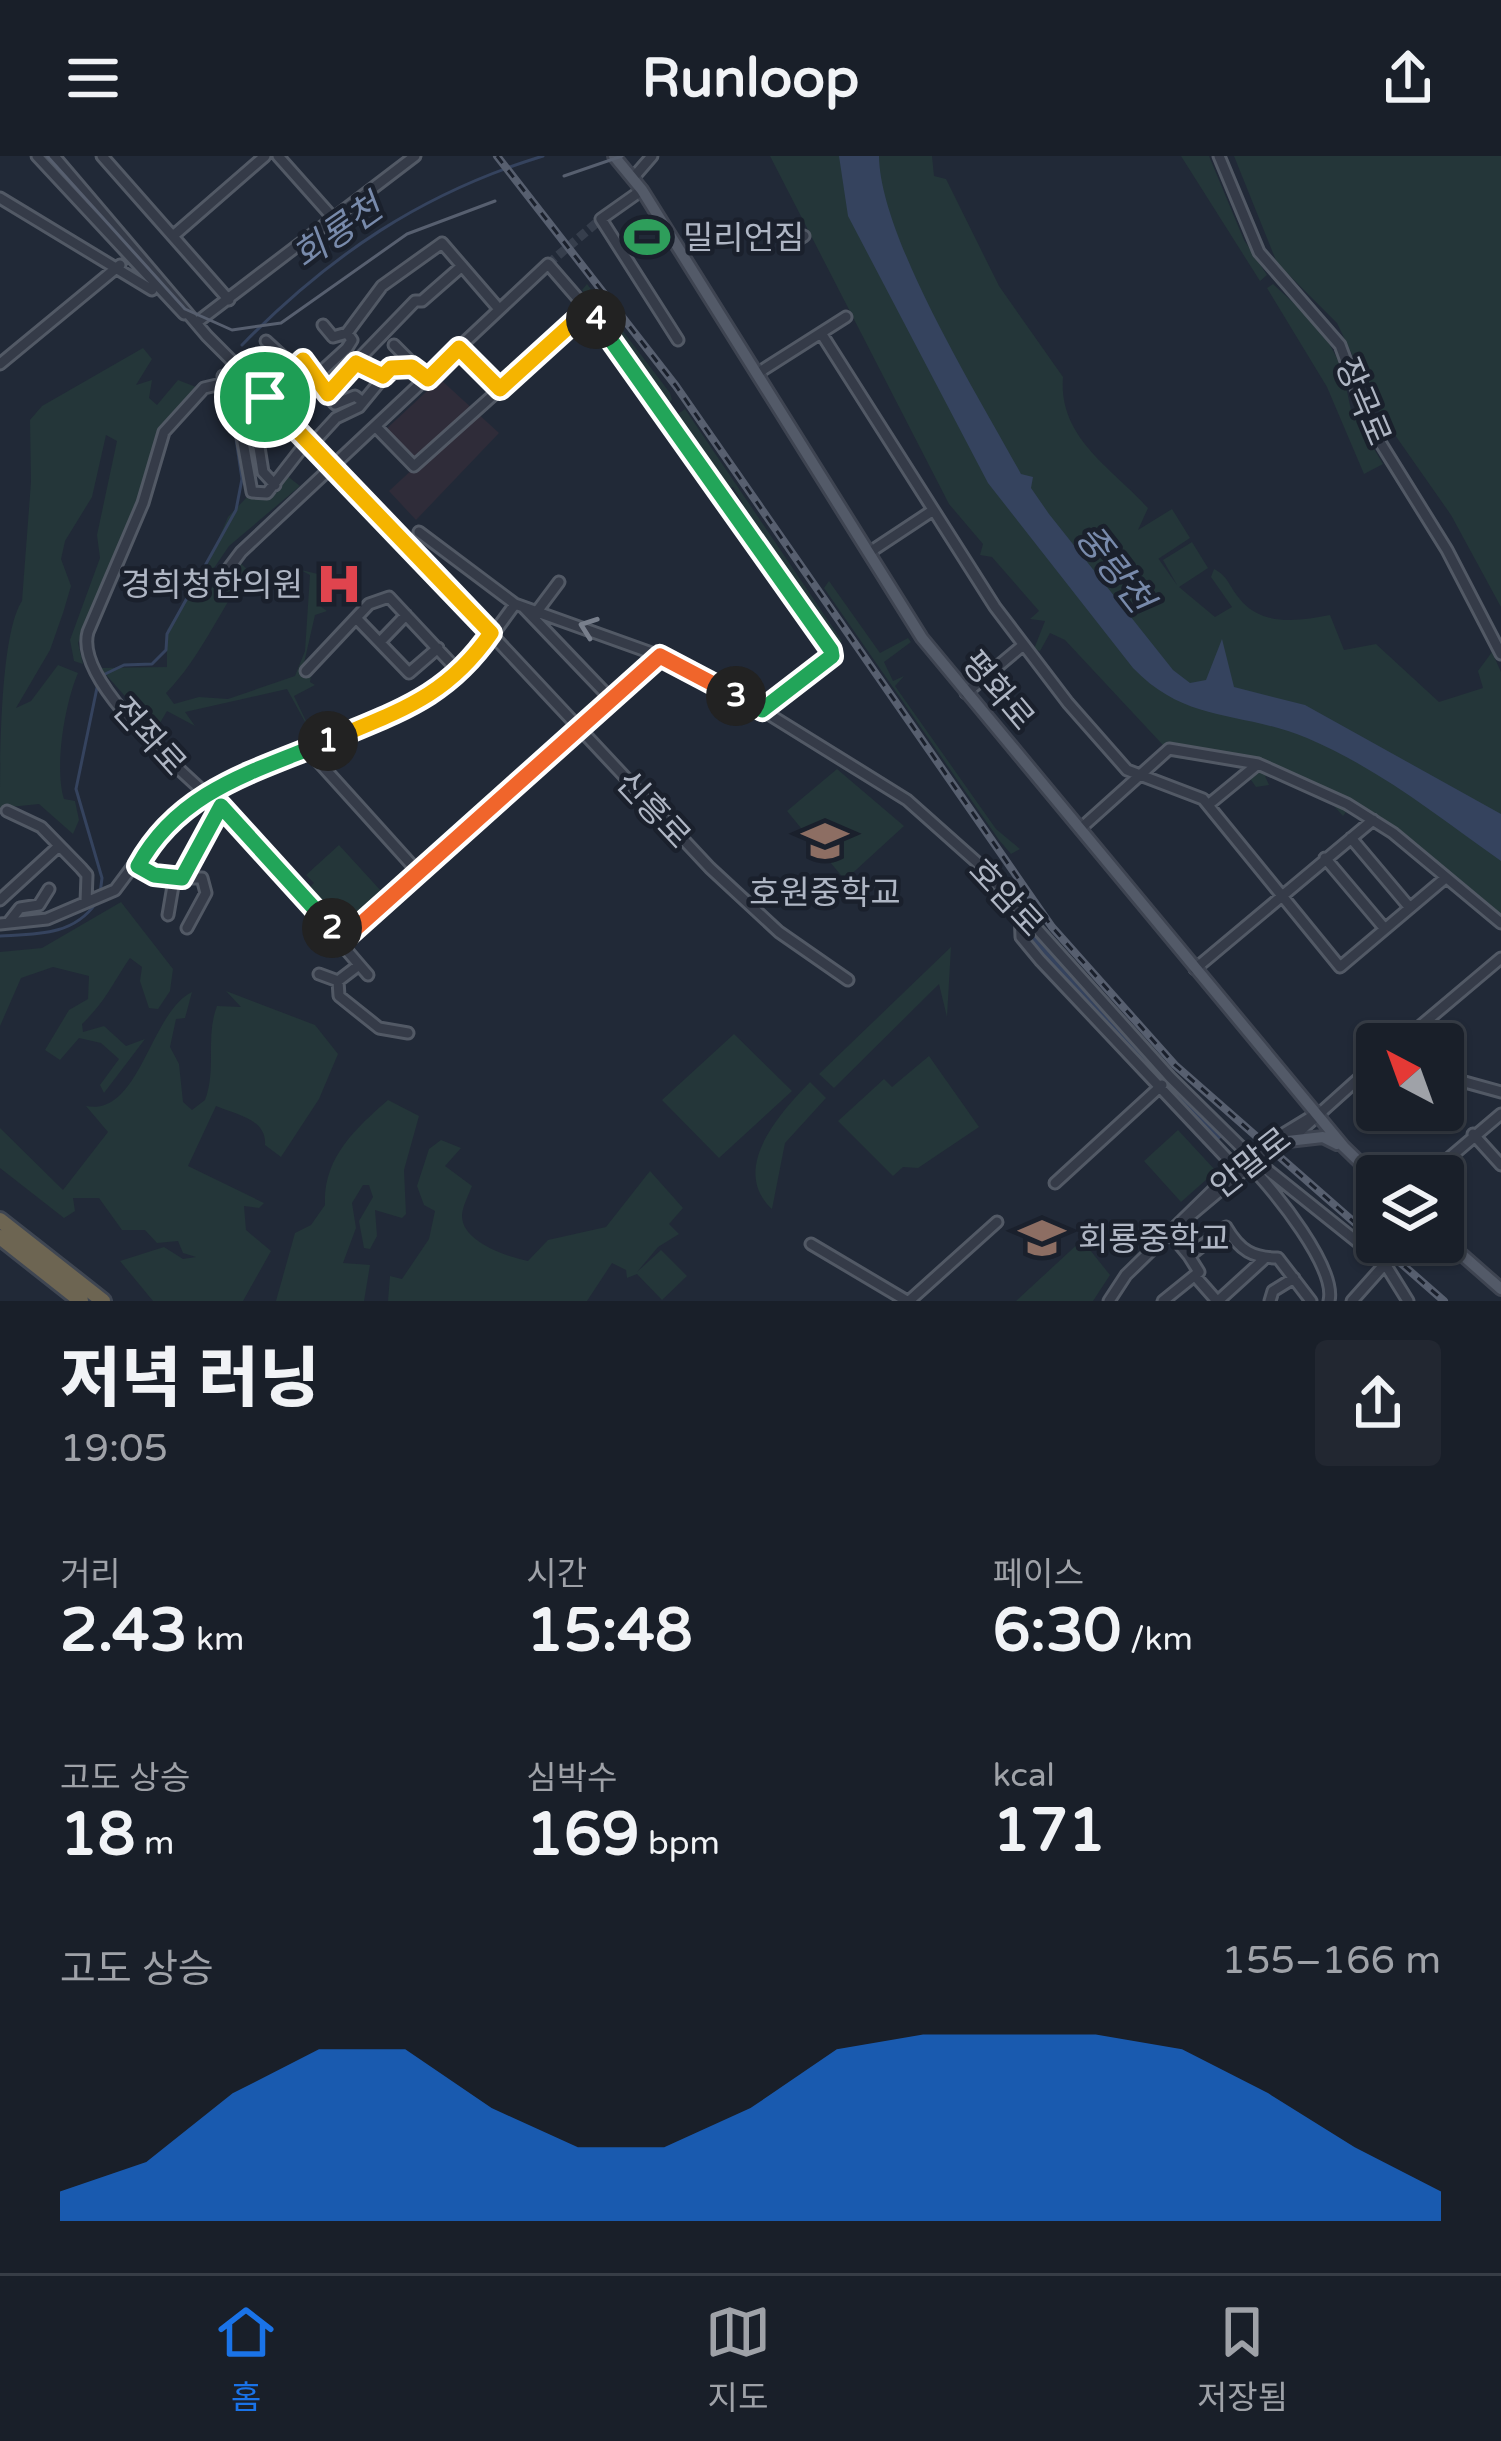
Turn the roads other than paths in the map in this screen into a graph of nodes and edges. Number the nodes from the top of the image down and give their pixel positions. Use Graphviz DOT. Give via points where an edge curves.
graph roads {
  1 [pos="37,156"];
  2 [pos="54,156"];
  3 [pos="75,156"];
  4 [pos="102,156"];
  5 [pos="265,156"];
  6 [pos="278,156"];
  7 [pos="415,156"];
  8 [pos="614,156"];
  9 [pos="652,156"];
  10 [pos="1220,156"];
  11 [pos="64,166"];
  12 [pos="629,174"];
  13 [pos="54,175"];
  14 [pos="642,190"];
  15 [pos="0,198"];
  16 [pos="334,219"];
  17 [pos="173,236"];
  18 [pos="110,239"];
  19 [pos="92,251"];
  20 [pos="132,254"];
  21 [pos="106,259"];
  22 [pos="462,266"];
  23 [pos="117,273"];
  24 [pos="229,300"];
  25 [pos="170,304"];
  26 [pos="499,309"];
  27 [pos="587,310"];
  28 [pos="846,317"];
  29 [pos="196,322"];
  30 [pos="322,326"];
  31 [pos="347,333"];
  32 [pos="821,333"];
  33 [pos="678,340"];
  34 [pos="266,341"];
  35 [pos="394,345"];
  36 [pos="459,348"];
  37 [pos="356,363"];
  38 [pos="0,364"];
  39 [pos="292,365"];
  40 [pos="412,367"];
  41 [pos="758,373"];
  42 [pos="383,376"];
  43 [pos="313,377"];
  44 [pos="428,379"];
  45 [pos="500,389"];
  46 [pos="328,394"];
  47 [pos="265,397"];
  48 [pos="362,402"];
  49 [pos="278,411"];
  50 [pos="377,428"];
  51 [pos="311,441"];
  52 [pos="259,447"];
  53 [pos="335,468"];
  54 [pos="275,485"];
  55 [pos="932,511"];
  56 [pos="419,532"];
  57 [pos="870,552"];
  58 [pos="223,576"];
  59 [pos="560,582"];
  60 [pos="517,604"];
  61 [pos="538,610"];
  62 [pos="406,616"];
  63 [pos="356,618"];
  64 [pos="491,633"];
  65 [pos="380,642"];
  66 [pos="1022,646"];
  67 [pos="438,648"];
  68 [pos="1501,654"];
  69 [pos="660,656"];
  70 [pos="306,671"];
  71 [pos="461,674"];
  72 [pos="966,693"];
  73 [pos="611,699"];
  74 [pos="762,710"];
  75 [pos="578,728"];
  76 [pos="307,749"];
  77 [pos="1258,764"];
  78 [pos="1140,777"];
  79 [pos="205,791"];
  80 [pos="1208,805"];
  81 [pos="221,806"];
  82 [pos="7,812"];
  83 [pos="1373,820"];
  84 [pos="1081,829"];
  85 [pos="1351,838"];
  86 [pos="59,846"];
  87 [pos="1325,858"];
  88 [pos="138,866"];
  89 [pos="419,873"];
  90 [pos="178,879"];
  91 [pos="1443,880"];
  92 [pos="50,889"];
  93 [pos="1281,895"];
  94 [pos="0,900"];
  95 [pos="86,902"];
  96 [pos="1020,908"];
  97 [pos="1410,908"];
  98 [pos="168,915"];
  99 [pos="2,922"];
  100 [pos="1501,922"];
  101 [pos="187,928"];
  102 [pos="1385,929"];
  103 [pos="343,940"];
  104 [pos="1501,958"];
  105 [pos="359,965"];
  106 [pos="1195,969"];
  107 [pos="319,974"];
  108 [pos="368,975"];
  109 [pos="848,980"];
  110 [pos="338,981"];
  111 [pos="1118,1022"];
  112 [pos="1424,1023"];
  113 [pos="408,1033"];
  114 [pos="1106,1033"];
  115 [pos="1170,1077"];
  116 [pos="1356,1080"];
  117 [pos="1464,1082"];
  118 [pos="1159,1088"];
  119 [pos="1501,1092"];
  120 [pos="1316,1114"];
  121 [pos="1501,1114"];
  122 [pos="1473,1134"];
  123 [pos="1288,1141"];
  124 [pos="1344,1148"];
  125 [pos="1450,1155"];
  126 [pos="1356,1159"];
  127 [pos="1252,1160"];
  128 [pos="1501,1165"];
  129 [pos="1235,1167"];
  130 [pos="1055,1183"];
  131 [pos="1188,1216"];
  132 [pos="0,1220"];
  133 [pos="997,1222"];
  134 [pos="1170,1233"];
  135 [pos="0,1237"];
  136 [pos="1356,1241"];
  137 [pos="811,1244"];
  138 [pos="1189,1256"];
  139 [pos="1464,1256"];
  140 [pos="1263,1260"];
  141 [pos="1382,1263"];
  142 [pos="1384,1263"];
  143 [pos="1195,1276"];
  144 [pos="1294,1278"];
  145 [pos="1398,1288"];
  146 [pos="1501,1289"];
  147 [pos="81,1301"];
  148 [pos="103,1301"];
  149 [pos="908,1301"];
  150 [pos="1109,1301"];
  151 [pos="1163,1301"];
  152 [pos="1217,1301"];
  153 [pos="1270,1301"];
  154 [pos="1311,1301"];
  155 [pos="1329,1301"];
  156 [pos="1352,1301"];
  157 [pos="1389,1301"];
  158 [pos="1408,1301"];
  1 -- 13 [label="street"];
  2 -- 11 [label="street"];
  3 -- 11 [label="street"];
  4 -- 17 [label="street"];
  5 -- 17 [label="street"];
  6 -- 16 [label="street"];
  7 -- 16 [label="street"];
  8 -- 12 [label="main road, 평화로"];
  9 -- 12 [label="street"];
  10 -- 68 [label="street, 장곡로" via="1259,252 1340,345 1370,426"];
  11 -- 13 [label="street"];
  11 -- 20 [label="street"];
  12 -- 14 [label="main road, 평화로"];
  13 -- 18 [label="street"];
  14 -- 33 [label="street" via="602,219"];
  14 -- 41 [label="main road, 평화로"];
  15 -- 19 [label="street"];
  16 -- 24 [label="street"];
  17 -- 24 [label="street"];
  18 -- 19 [label="street" via="108,250"];
  18 -- 20 [label="street"];
  19 -- 21 [label="street"];
  20 -- 21 [label="street"];
  20 -- 23 [label="street"];
  20 -- 25 [label="street"];
  20 -- 29 [label="street"];
  21 -- 23 [label="street"];
  22 -- 26 [label="street"];
  22 -- 31 [label="street" via="442,243 382,286"];
  22 -- 37 [label="street"];
  23 -- 25 [label="street"];
  23 -- 38 [label="street"];
  24 -- 29 [label="street"];
  25 -- 29 [label="street"];
  26 -- 27 [label="street" via="548,264"];
  26 -- 36 [label="street"];
  27 -- 45 [label="street"];
  27 -- 74 [label="street" via="831,650"];
  28 -- 32 [label="street"];
  29 -- 47 [label="street, 신흥로"];
  30 -- 31 [label="street" via="333,337"];
  31 -- 43 [label="street" via="347,348"];
  32 -- 41 [label="street"];
  32 -- 55 [label="street"];
  34 -- 39 [label="street"];
  35 -- 40 [label="street"];
  36 -- 44 [label="street"];
  36 -- 45 [label="street"];
  37 -- 42 [label="street"];
  37 -- 46 [label="street"];
  39 -- 43 [label="street" via="303,360"];
  39 -- 47 [label="street"];
  40 -- 42 [label="street"];
  40 -- 44 [label="street"];
  41 -- 57 [label="main road, 평화로"];
  42 -- 48 [label="street"];
  43 -- 46 [label="street"];
  43 -- 49 [label="street"];
  44 -- 50 [label="street"];
  45 -- 50 [label="street" via="415,466"];
  46 -- 48 [label="street" via="335,404 355,396"];
  47 -- 49 [label="street, 신흥로"];
  48 -- 51 [label="street"];
  49 -- 51 [label="street, 신흥로"];
  50 -- 53 [label="street"];
  51 -- 53 [label="street, 신흥로"];
  51 -- 54 [label="street"];
  52 -- 54 [label="street" via="263,472"];
  53 -- 58 [label="street"];
  53 -- 64 [label="street, 신흥로"];
  54 -- 79 [label="street, 전좌로" via="252,492 237,409 222,380 204,388 164,433 88,632 86,651 107,687"];
  55 -- 57 [label="street"];
  55 -- 66 [label="street"];
  56 -- 60 [label="street, 호암로"];
  57 -- 72 [label="main road, 평화로" via="913,626"];
  59 -- 61 [label="street"];
  60 -- 61 [label="street, 호암로"];
  60 -- 64 [label="street"];
  60 -- 73 [label="street"];
  69 -- 61 [label="street, 호암로, one-way"];
  62 -- 63 [label="street" via="389,597"];
  62 -- 65 [label="street"];
  62 -- 67 [label="street"];
  63 -- 65 [label="street"];
  63 -- 70 [label="street"];
  64 -- 71 [label="street"];
  64 -- 75 [label="street, 신흥로"];
  65 -- 67 [label="street" via="412,673"];
  66 -- 72 [label="street"];
  66 -- 78 [label="street" via="1117,761"];
  67 -- 71 [label="street"];
  69 -- 73 [label="street"];
  69 -- 74 [label="street, 호암로"];
  71 -- 76 [label="street" via="419,703"];
  72 -- 84 [label="main road, 평화로"];
  73 -- 75 [label="street"];
  74 -- 96 [label="street, 호암로" via="908,800"];
  75 -- 89 [label="street"];
  75 -- 109 [label="street, 신흥로" via="752,909"];
  76 -- 79 [label="street"];
  76 -- 89 [label="street"];
  77 -- 78 [label="street" via="1169,749"];
  77 -- 80 [label="street"];
  77 -- 83 [label="street"];
  78 -- 80 [label="street"];
  78 -- 84 [label="street"];
  79 -- 81 [label="street, 전좌로"];
  79 -- 88 [label="street" via="166,823"];
  80 -- 93 [label="street"];
  81 -- 90 [label="street"];
  81 -- 103 [label="street, 전좌로"];
  82 -- 86 [label="street" via="29,819"];
  83 -- 85 [label="street"];
  83 -- 91 [label="street"];
  84 -- 106 [label="main road, 평화로"];
  85 -- 87 [label="street"];
  85 -- 97 [label="street"];
  86 -- 94 [label="street"];
  86 -- 95 [label="street" via="87,875"];
  87 -- 93 [label="street"];
  87 -- 102 [label="street"];
  88 -- 90 [label="street"];
  88 -- 95 [label="street"];
  89 -- 103 [label="street"];
  90 -- 98 [label="street"];
  90 -- 101 [label="street" via="202,878 206,893"];
  91 -- 97 [label="street"];
  91 -- 100 [label="street"];
  92 -- 99 [label="street" via="39,905"];
  93 -- 102 [label="street" via="1340,967"];
  93 -- 106 [label="street"];
  95 -- 99 [label="street" via="47,919"];
  96 -- 111 [label="street, 호암로"];
  96 -- 114 [label="street" via="1021,937"];
  97 -- 102 [label="street"];
  103 -- 105 [label="street, 전좌로"];
  104 -- 112 [label="street"];
  105 -- 108 [label="street, 전좌로"];
  105 -- 110 [label="street"];
  106 -- 120 [label="main road, 평화로"];
  107 -- 110 [label="street"];
  110 -- 113 [label="street" via="339,996 379,1028"];
  111 -- 114 [label="street"];
  111 -- 115 [label="street, 호암로"];
  114 -- 118 [label="street"];
  115 -- 118 [label="street"];
  115 -- 127 [label="street, 호암로"];
  116 -- 120 [label="street, 안말로"];
  117 -- 119 [label="street"];
  118 -- 129 [label="street"];
  118 -- 130 [label="street"];
  120 -- 123 [label="street, 안말로"];
  120 -- 124 [label="main road, 평화로"];
  120 -- 127 [label="street, 안말로"];
  121 -- 122 [label="street"];
  122 -- 125 [label="street"];
  122 -- 128 [label="street"];
  123 -- 124 [label="main road" via="1323,1137"];
  123 -- 127 [label="street, 안말로"];
  124 -- 126 [label="main road, 평화로"];
  127 -- 129 [label="street, 안말로"];
  127 -- 131 [label="street, 안말로"];
  127 -- 136 [label="street, 호암로"];
  127 -- 155 [label="street" via="1329,1279"];
  129 -- 131 [label="street, 안말로"];
  131 -- 134 [label="street, 안말로"];
  132 -- 148 [label="highway"];
  133 -- 149 [label="street"];
  134 -- 138 [label="street"];
  134 -- 150 [label="street, 안말로"];
  135 -- 147 [label="highway"];
  137 -- 149 [label="street"];
  138 -- 140 [label="street" via="1226,1227"];
  138 -- 143 [label="street"];
  139 -- 146 [label="main road"];
  140 -- 144 [label="street" via="1278,1258"];
  140 -- 152 [label="street"];
  141 -- 156 [label="street"];
  142 -- 145 [label="street, 호암로"];
  143 -- 151 [label="street"];
  143 -- 152 [label="street"];
  144 -- 153 [label="street"];
  144 -- 154 [label="street"];
  145 -- 157 [label="street"];
  145 -- 158 [label="street, 호암로"];
}
